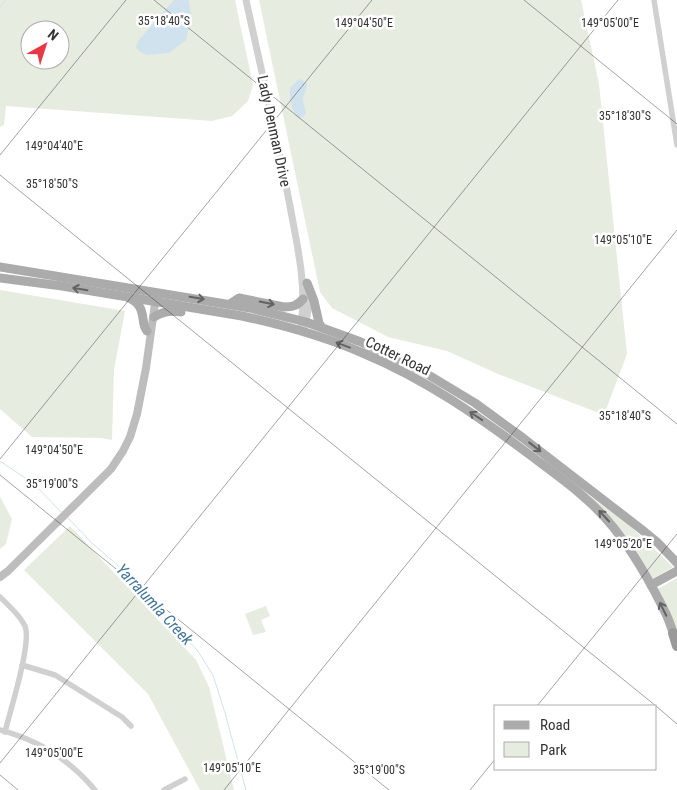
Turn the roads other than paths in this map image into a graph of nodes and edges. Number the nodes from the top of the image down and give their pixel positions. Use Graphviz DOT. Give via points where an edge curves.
graph roads {
  1 [pos="246,0"];
  2 [pos="654,0"];
  3 [pos="677,145"];
  4 [pos="300,262"];
  5 [pos="0,266"];
  6 [pos="0,278"];
  7 [pos="307,283"];
  8 [pos="154,292"];
  9 [pos="128,297"];
  10 [pos="303,299"];
  11 [pos="153,302"];
  12 [pos="230,304"];
  13 [pos="231,315"];
  14 [pos="154,317"];
  15 [pos="303,326"];
  16 [pos="322,328"];
  17 [pos="148,335"];
  18 [pos="658,543"];
  19 [pos="677,556"];
  20 [pos="677,563"];
  21 [pos="8,571"];
  22 [pos="677,571"];
  23 [pos="0,577"];
  24 [pos="0,583"];
  25 [pos="651,585"];
  26 [pos="0,597"];
  27 [pos="675,637"];
  28 [pos="677,646"];
  29 [pos="22,665"];
  30 [pos="131,726"];
  31 [pos="2,731"];
  32 [pos="185,779"];
  33 [pos="95,790"];
  34 [pos="164,790"];
  1 -- 4 [label="street, Lady Denman Drive"];
  2 -- 3 [label="street"];
  4 -- 7 [label="street, Lady Denman Drive"];
  4 -- 10 [label="street, Lady Denman Drive"];
  5 -- 8 [label="main road, Cotter Road"];
  9 -- 6 [label="main road, Cotter Road, one-way"];
  7 -- 15 [label="street, Lady Denman Drive" via="309,306"];
  7 -- 16 [label="main road"];
  8 -- 11 [label="main road"];
  8 -- 12 [label="main road, Cotter Road, one-way"];
  9 -- 11 [label="main road, Cotter Road"];
  9 -- 17 [label="main road" via="142,311"];
  12 -- 10 [label="main road, one-way" via="239,298 291,307"];
  10 -- 15 [label="street, Lady Denman Drive"];
  11 -- 13 [label="main road, Cotter Road"];
  11 -- 14 [label="main road"];
  11 -- 17 [label="main road"];
  12 -- 15 [label="main road, Cotter Road"];
  13 -- 14 [label="main road" via="218,318 171,311"];
  13 -- 15 [label="main road, Cotter Road"];
  14 -- 17 [label="main road"];
  15 -- 16 [label="main road, Cotter Road"];
  25 -- 15 [label="main road, Cotter Road, one-way" via="620,536 590,502 482,419 392,366"];
  16 -- 18 [label="main road, Cotter Road, one-way" via="401,360 461,394"];
  17 -- 21 [label="main road" via="142,392 123,451 111,469"];
  18 -- 19 [label="street"];
  18 -- 20 [label="main road, Cotter Road"];
  21 -- 23 [label="main road"];
  21 -- 24 [label="main road"];
  22 -- 25 [label="main road"];
  27 -- 25 [label="main road, Cotter Road, one-way"];
  26 -- 29 [label="street" via="26,627"];
  27 -- 28 [label="highway"];
  29 -- 30 [label="street" via="55,676 122,717"];
  29 -- 31 [label="street"];
  31 -- 33 [label="street" via="23,737 61,758"];
  32 -- 34 [label="street"];
}
